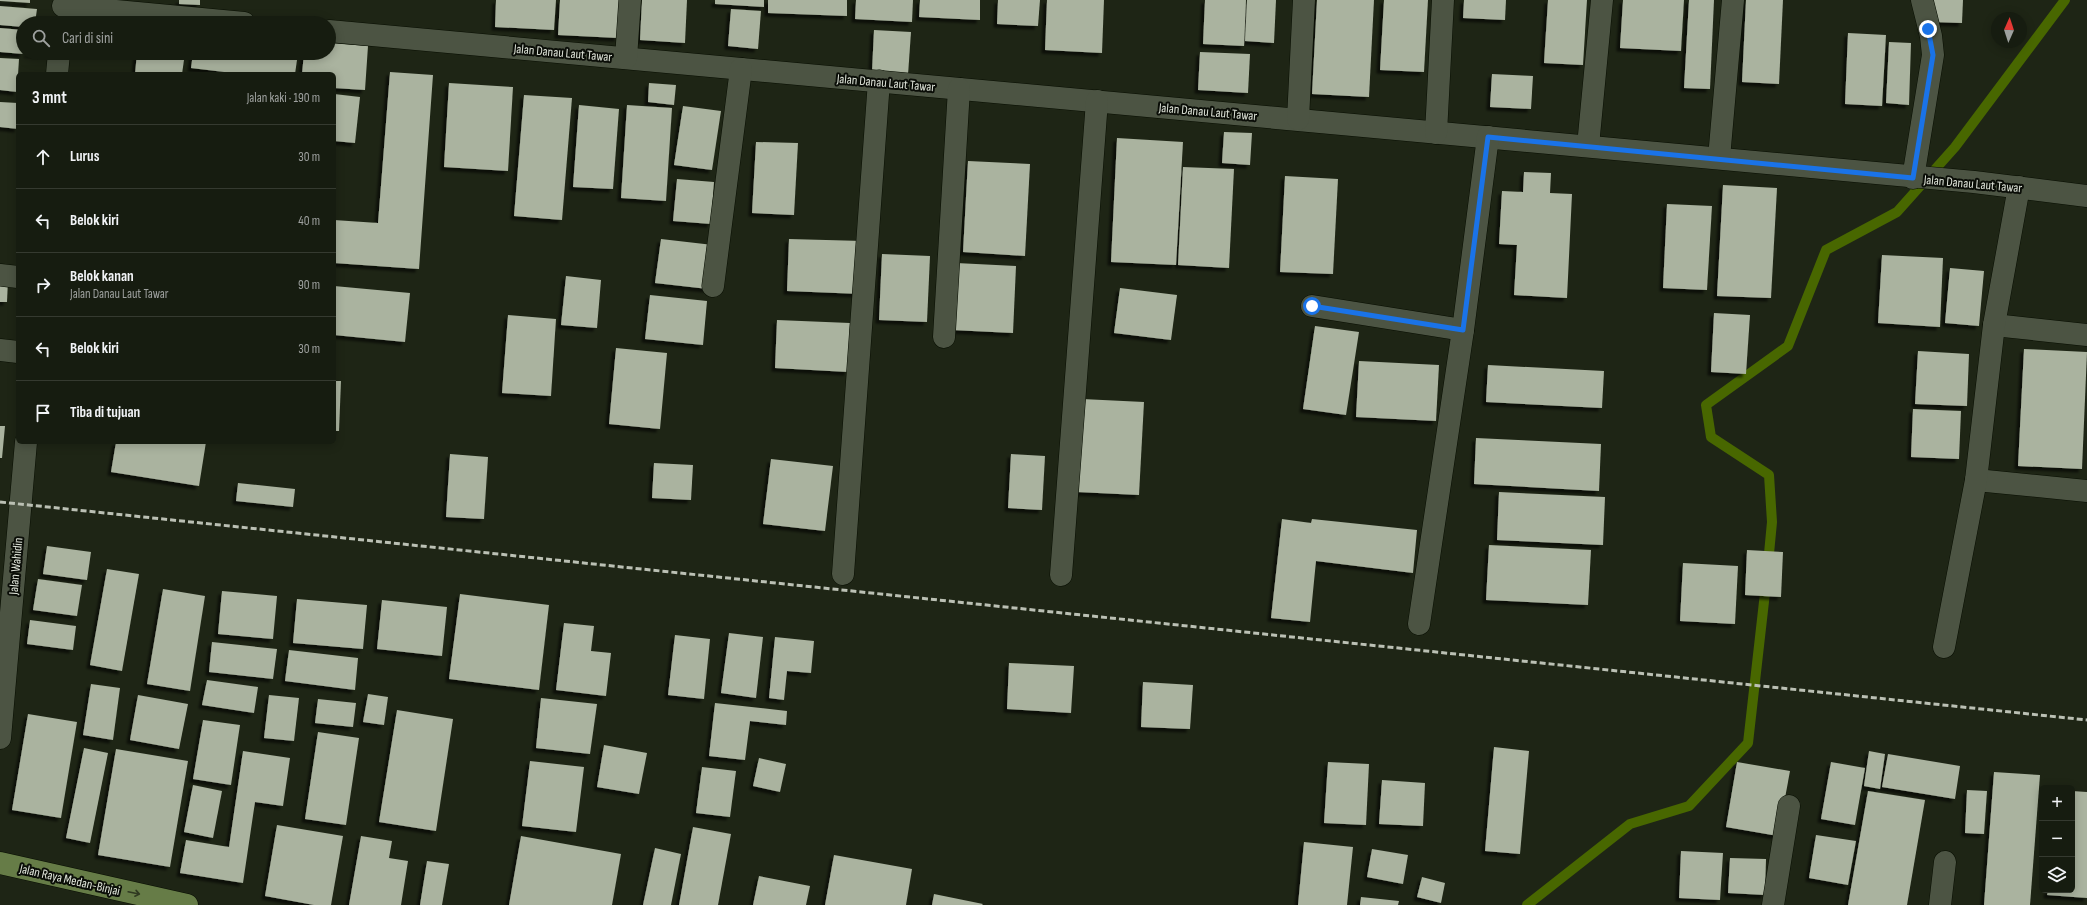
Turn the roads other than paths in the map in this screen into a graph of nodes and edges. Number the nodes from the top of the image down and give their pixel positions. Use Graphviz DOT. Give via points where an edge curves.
graph roads {
  1 [pos="630,0"];
  2 [pos="1304,0"];
  3 [pos="1443,0"];
  4 [pos="1602,0"];
  5 [pos="1733,0"];
  6 [pos="1922,0"];
  7 [pos="63,10"];
  8 [pos="147,16"];
  9 [pos="336,32"];
  10 [pos="626,58"];
  11 [pos="58,60"];
  12 [pos="741,69"];
  13 [pos="57,72"];
  14 [pos="879,81"];
  15 [pos="959,89"];
  16 [pos="1098,101"];
  17 [pos="1298,120"];
  18 [pos="1436,132"];
  19 [pos="1488,137"];
  20 [pos="1588,146"];
  21 [pos="1719,158"];
  22 [pos="1918,179"];
  23 [pos="2019,187"];
  24 [pos="2087,196"];
  25 [pos="0,275"];
  26 [pos="16,277"];
  27 [pos="713,286"];
  28 [pos="1312,306"];
  29 [pos="1994,325"];
  30 [pos="1463,330"];
  31 [pos="2087,334"];
  32 [pos="944,337"];
  33 [pos="0,350"];
  34 [pos="16,352"];
  35 [pos="26,444"];
  36 [pos="1976,480"];
  37 [pos="2087,491"];
  38 [pos="843,574"];
  39 [pos="1061,575"];
  40 [pos="1419,624"];
  41 [pos="1944,647"];
  42 [pos="0,738"];
  43 [pos="1789,806"];
  44 [pos="1946,862"];
  45 [pos="0,863"];
  46 [pos="187,905"];
  47 [pos="1773,905"];
  48 [pos="1940,905"];
  1 -- 10 [label="street"];
  2 -- 17 [label="street"];
  3 -- 18 [label="street"];
  4 -- 20 [label="street"];
  5 -- 21 [label="street"];
  6 -- 22 [label="street" via="1933,55"];
  7 -- 8 [label="street"];
  9 -- 10 [label="street, Jalan Danau Laut Tawar"];
  10 -- 12 [label="street, Jalan Danau Laut Tawar"];
  11 -- 13 [label="street"];
  12 -- 14 [label="street, Jalan Danau Laut Tawar"];
  12 -- 27 [label="street"];
  14 -- 15 [label="street, Jalan Danau Laut Tawar"];
  14 -- 38 [label="street"];
  15 -- 16 [label="street, Jalan Danau Laut Tawar"];
  15 -- 32 [label="street"];
  16 -- 17 [label="street, Jalan Danau Laut Tawar"];
  16 -- 39 [label="street"];
  17 -- 18 [label="street, Jalan Danau Laut Tawar"];
  18 -- 19 [label="street, Jalan Danau Laut Tawar"];
  19 -- 20 [label="street, Jalan Danau Laut Tawar"];
  19 -- 30 [label="street"];
  20 -- 21 [label="street, Jalan Danau Laut Tawar"];
  21 -- 22 [label="street, Jalan Danau Laut Tawar"];
  22 -- 23 [label="street, Jalan Danau Laut Tawar"];
  23 -- 24 [label="street, Jalan Danau Laut Tawar"];
  23 -- 29 [label="street"];
  25 -- 26 [label="street"];
  28 -- 30 [label="street"];
  29 -- 31 [label="street"];
  29 -- 36 [label="street"];
  30 -- 40 [label="street"];
  33 -- 34 [label="street"];
  35 -- 42 [label="street, Jalan Wahidin"];
  36 -- 37 [label="street"];
  36 -- 41 [label="street"];
  43 -- 47 [label="street"];
  44 -- 48 [label="street"];
  45 -- 46 [label="main road, Jalan Raya Medan-Binjai, one-way"];
}
